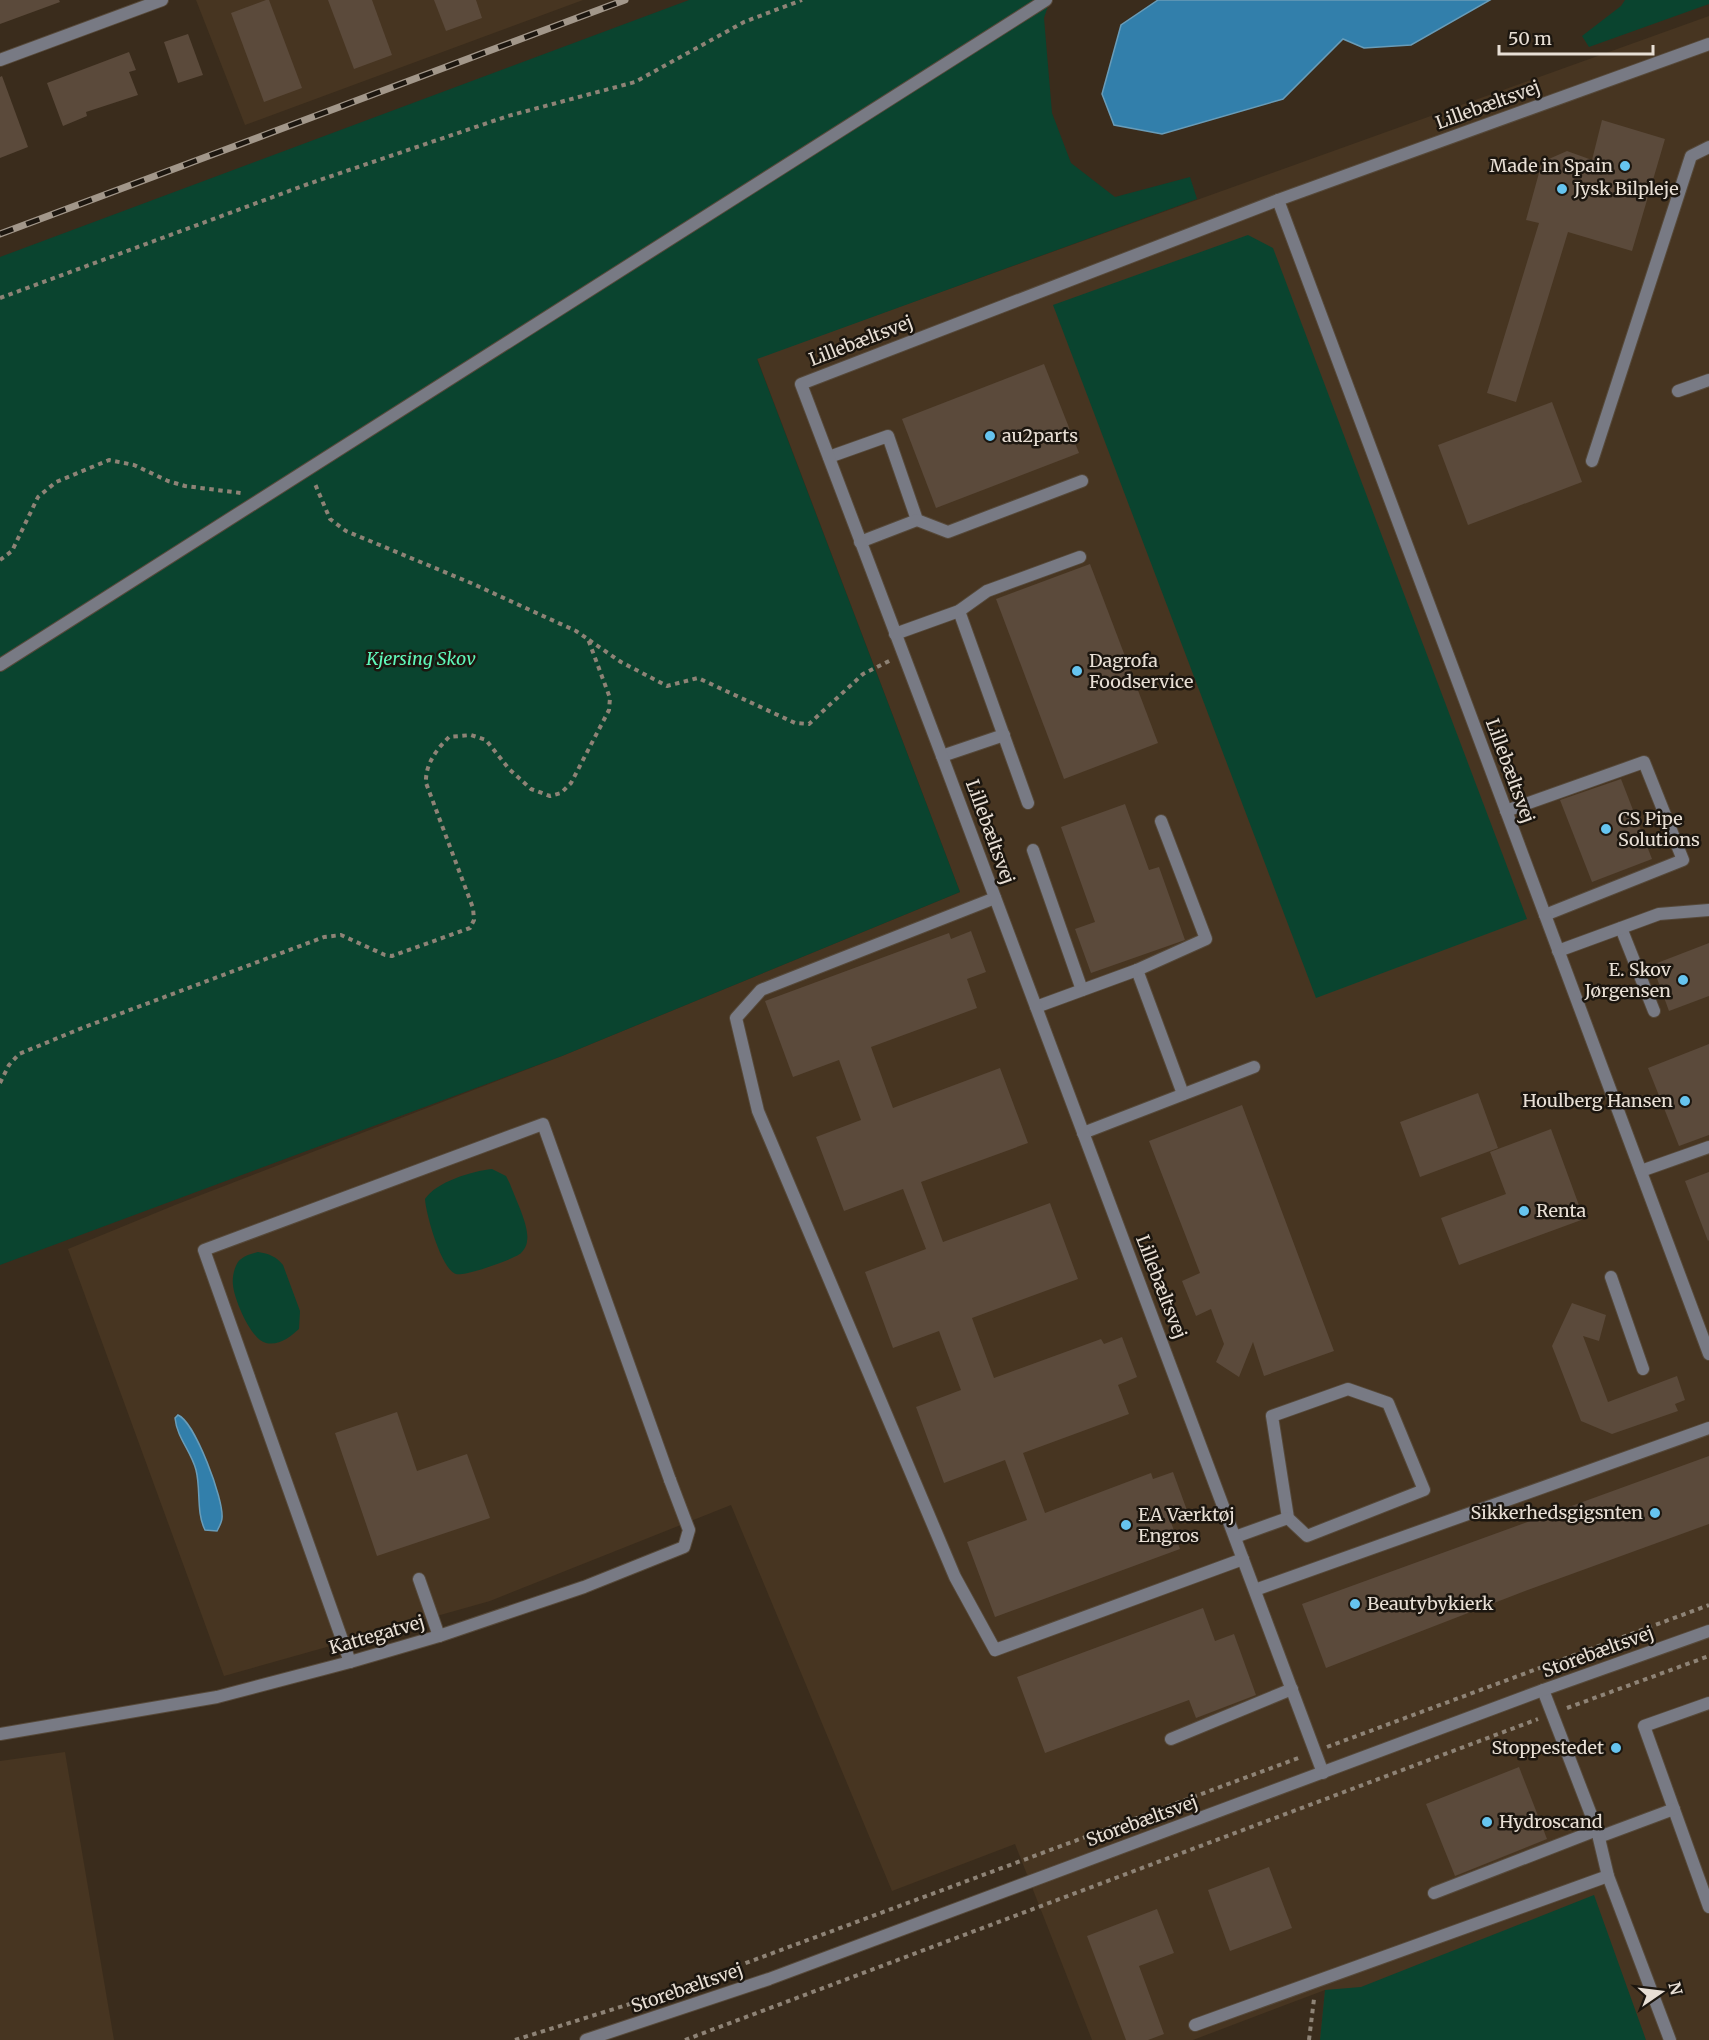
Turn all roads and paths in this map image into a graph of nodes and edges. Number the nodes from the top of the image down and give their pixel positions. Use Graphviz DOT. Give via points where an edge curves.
graph roads {
  1 [pos="162,0"];
  2 [pos="802,0"];
  3 [pos="1046,0"];
  4 [pos="1709,44"];
  5 [pos="0,60"];
  6 [pos="1709,147"];
  7 [pos="1278,200"];
  8 [pos="0,298"];
  9 [pos="1709,380"];
  10 [pos="1678,391"];
  11 [pos="829,457"];
  12 [pos="1592,461"];
  13 [pos="309,469"];
  14 [pos="1082,481"];
  15 [pos="266,496"];
  16 [pos="917,520"];
  17 [pos="860,542"];
  18 [pos="1080,557"];
  19 [pos="0,560"];
  20 [pos="959,611"];
  21 [pos="895,634"];
  22 [pos="588,639"];
  23 [pos="902,654"];
  24 [pos="0,665"];
  25 [pos="1004,735"];
  26 [pos="942,756"];
  27 [pos="1028,803"];
  28 [pos="1506,811"];
  29 [pos="1161,821"];
  30 [pos="1033,850"];
  31 [pos="995,898"];
  32 [pos="1709,910"];
  33 [pos="1545,915"];
  34 [pos="1621,928"];
  35 [pos="1558,951"];
  36 [pos="1137,970"];
  37 [pos="1082,990"];
  38 [pos="1036,1007"];
  39 [pos="1654,1011"];
  40 [pos="1254,1067"];
  41 [pos="0,1083"];
  42 [pos="1183,1095"];
  43 [pos="1083,1133"];
  44 [pos="1709,1147"];
  45 [pos="1641,1171"];
  46 [pos="1611,1277"];
  47 [pos="1709,1354"];
  48 [pos="1643,1369"];
  49 [pos="1709,1428"];
  50 [pos="1288,1518"];
  51 [pos="1235,1537"];
  52 [pos="1243,1559"];
  53 [pos="419,1579"];
  54 [pos="1255,1590"];
  55 [pos="1709,1605"];
  56 [pos="1709,1631"];
  57 [pos="439,1636"];
  58 [pos="1709,1656"];
  59 [pos="350,1662"];
  60 [pos="1292,1689"];
  61 [pos="1543,1690"];
  62 [pos="1709,1702"];
  63 [pos="1553,1713"];
  64 [pos="0,1734"];
  65 [pos="1172,1739"];
  66 [pos="1316,1752"];
  67 [pos="1323,1773"];
  68 [pos="1674,1809"];
  69 [pos="1598,1833"];
  70 [pos="1608,1876"];
  71 [pos="1434,1893"];
  72 [pos="1709,1907"];
  73 [pos="1316,1981"];
  74 [pos="1195,2025"];
  75 [pos="515,2040"];
  76 [pos="586,2040"];
  77 [pos="685,2040"];
  78 [pos="1308,2040"];
  79 [pos="1670,2040"];
  1 -- 5 [label="street"];
  2 -- 8 [label="path" via="744,22 635,82 508,116 308,184"];
  3 -- 13 [label="street"];
  4 -- 7 [label="street, Lillebæltsvej"];
  6 -- 12 [label="street" via="1691,156"];
  7 -- 11 [label="street, Lillebæltsvej" via="801,384"];
  7 -- 28 [label="street, Lillebæltsvej"];
  9 -- 10 [label="street"];
  11 -- 16 [label="street" via="888,436"];
  11 -- 17 [label="street, Lillebæltsvej"];
  13 -- 15 [label="street"];
  13 -- 22 [label="path" via="330,519 346,531 471,583"];
  14 -- 16 [label="street" via="948,532"];
  15 -- 19 [label="path" via="185,486 134,465 109,460 44,491 12,550"];
  15 -- 24 [label="street"];
  16 -- 17 [label="street"];
  17 -- 21 [label="street, Lillebæltsvej"];
  18 -- 20 [label="street" via="987,591"];
  20 -- 21 [label="street"];
  20 -- 25 [label="street"];
  21 -- 23 [label="street, Lillebæltsvej"];
  22 -- 23 [label="path" via="667,687 698,678 795,723 810,724 863,674"];
  22 -- 41 [label="path" via="610,698 609,710 571,783 561,793 550,796 531,789 486,740 471,735 449,737 430,763 426,783 473,908 470,928 392,956 341,935 324,937 18,1054"];
  23 -- 26 [label="street, Lillebæltsvej"];
  25 -- 26 [label="street"];
  25 -- 27 [label="street"];
  26 -- 31 [label="street, Lillebæltsvej"];
  28 -- 33 [label="street, Lillebæltsvej"];
  28 -- 33 [label="street" via="1644,762 1683,860"];
  29 -- 36 [label="street" via="1206,939"];
  30 -- 37 [label="street"];
  31 -- 38 [label="street, Lillebæltsvej"];
  31 -- 52 [label="street" via="761,990 736,1018 758,1111 955,1577 994,1650"];
  32 -- 34 [label="street" via="1659,914"];
  33 -- 35 [label="street, Lillebæltsvej"];
  34 -- 35 [label="street"];
  34 -- 39 [label="street"];
  35 -- 45 [label="street, Lillebæltsvej"];
  36 -- 37 [label="street"];
  36 -- 42 [label="street"];
  37 -- 38 [label="street"];
  38 -- 43 [label="street, Lillebæltsvej"];
  40 -- 42 [label="street"];
  42 -- 43 [label="street"];
  43 -- 51 [label="street, Lillebæltsvej"];
  44 -- 45 [label="street"];
  45 -- 47 [label="street, Lillebæltsvej"];
  46 -- 48 [label="street"];
  49 -- 54 [label="street"];
  50 -- 50 [label="street" via="1307,1536 1424,1490 1388,1403 1348,1389 1272,1416"];
  50 -- 51 [label="street"];
  51 -- 52 [label="street, Lillebæltsvej"];
  52 -- 54 [label="street, Lillebæltsvej"];
  53 -- 57 [label="street"];
  54 -- 60 [label="street, Lillebæltsvej"];
  55 -- 66 [label="path"];
  56 -- 61 [label="street, Storebæltsvej"];
  57 -- 59 [label="street, Kattegatvej"];
  57 -- 59 [label="street, Kattegatvej" via="584,1587 684,1547 689,1530 543,1124 204,1251"];
  58 -- 63 [label="path"];
  59 -- 64 [label="street, Kattegatvej" via="217,1697"];
  60 -- 65 [label="street"];
  60 -- 66 [label="street, Lillebæltsvej"];
  61 -- 63 [label="street"];
  61 -- 67 [label="street, Storebæltsvej"];
  62 -- 68 [label="street" via="1644,1726"];
  63 -- 69 [label="street"];
  63 -- 77 [label="path"];
  66 -- 67 [label="street, Lillebæltsvej"];
  66 -- 75 [label="path" via="664,1993"];
  67 -- 76 [label="street, Storebæltsvej" via="770,1979"];
  68 -- 69 [label="street"];
  68 -- 72 [label="street"];
  69 -- 70 [label="street"];
  69 -- 71 [label="street"];
  70 -- 73 [label="street"];
  70 -- 79 [label="street"];
  73 -- 74 [label="street"];
  73 -- 78 [label="path"];
}
